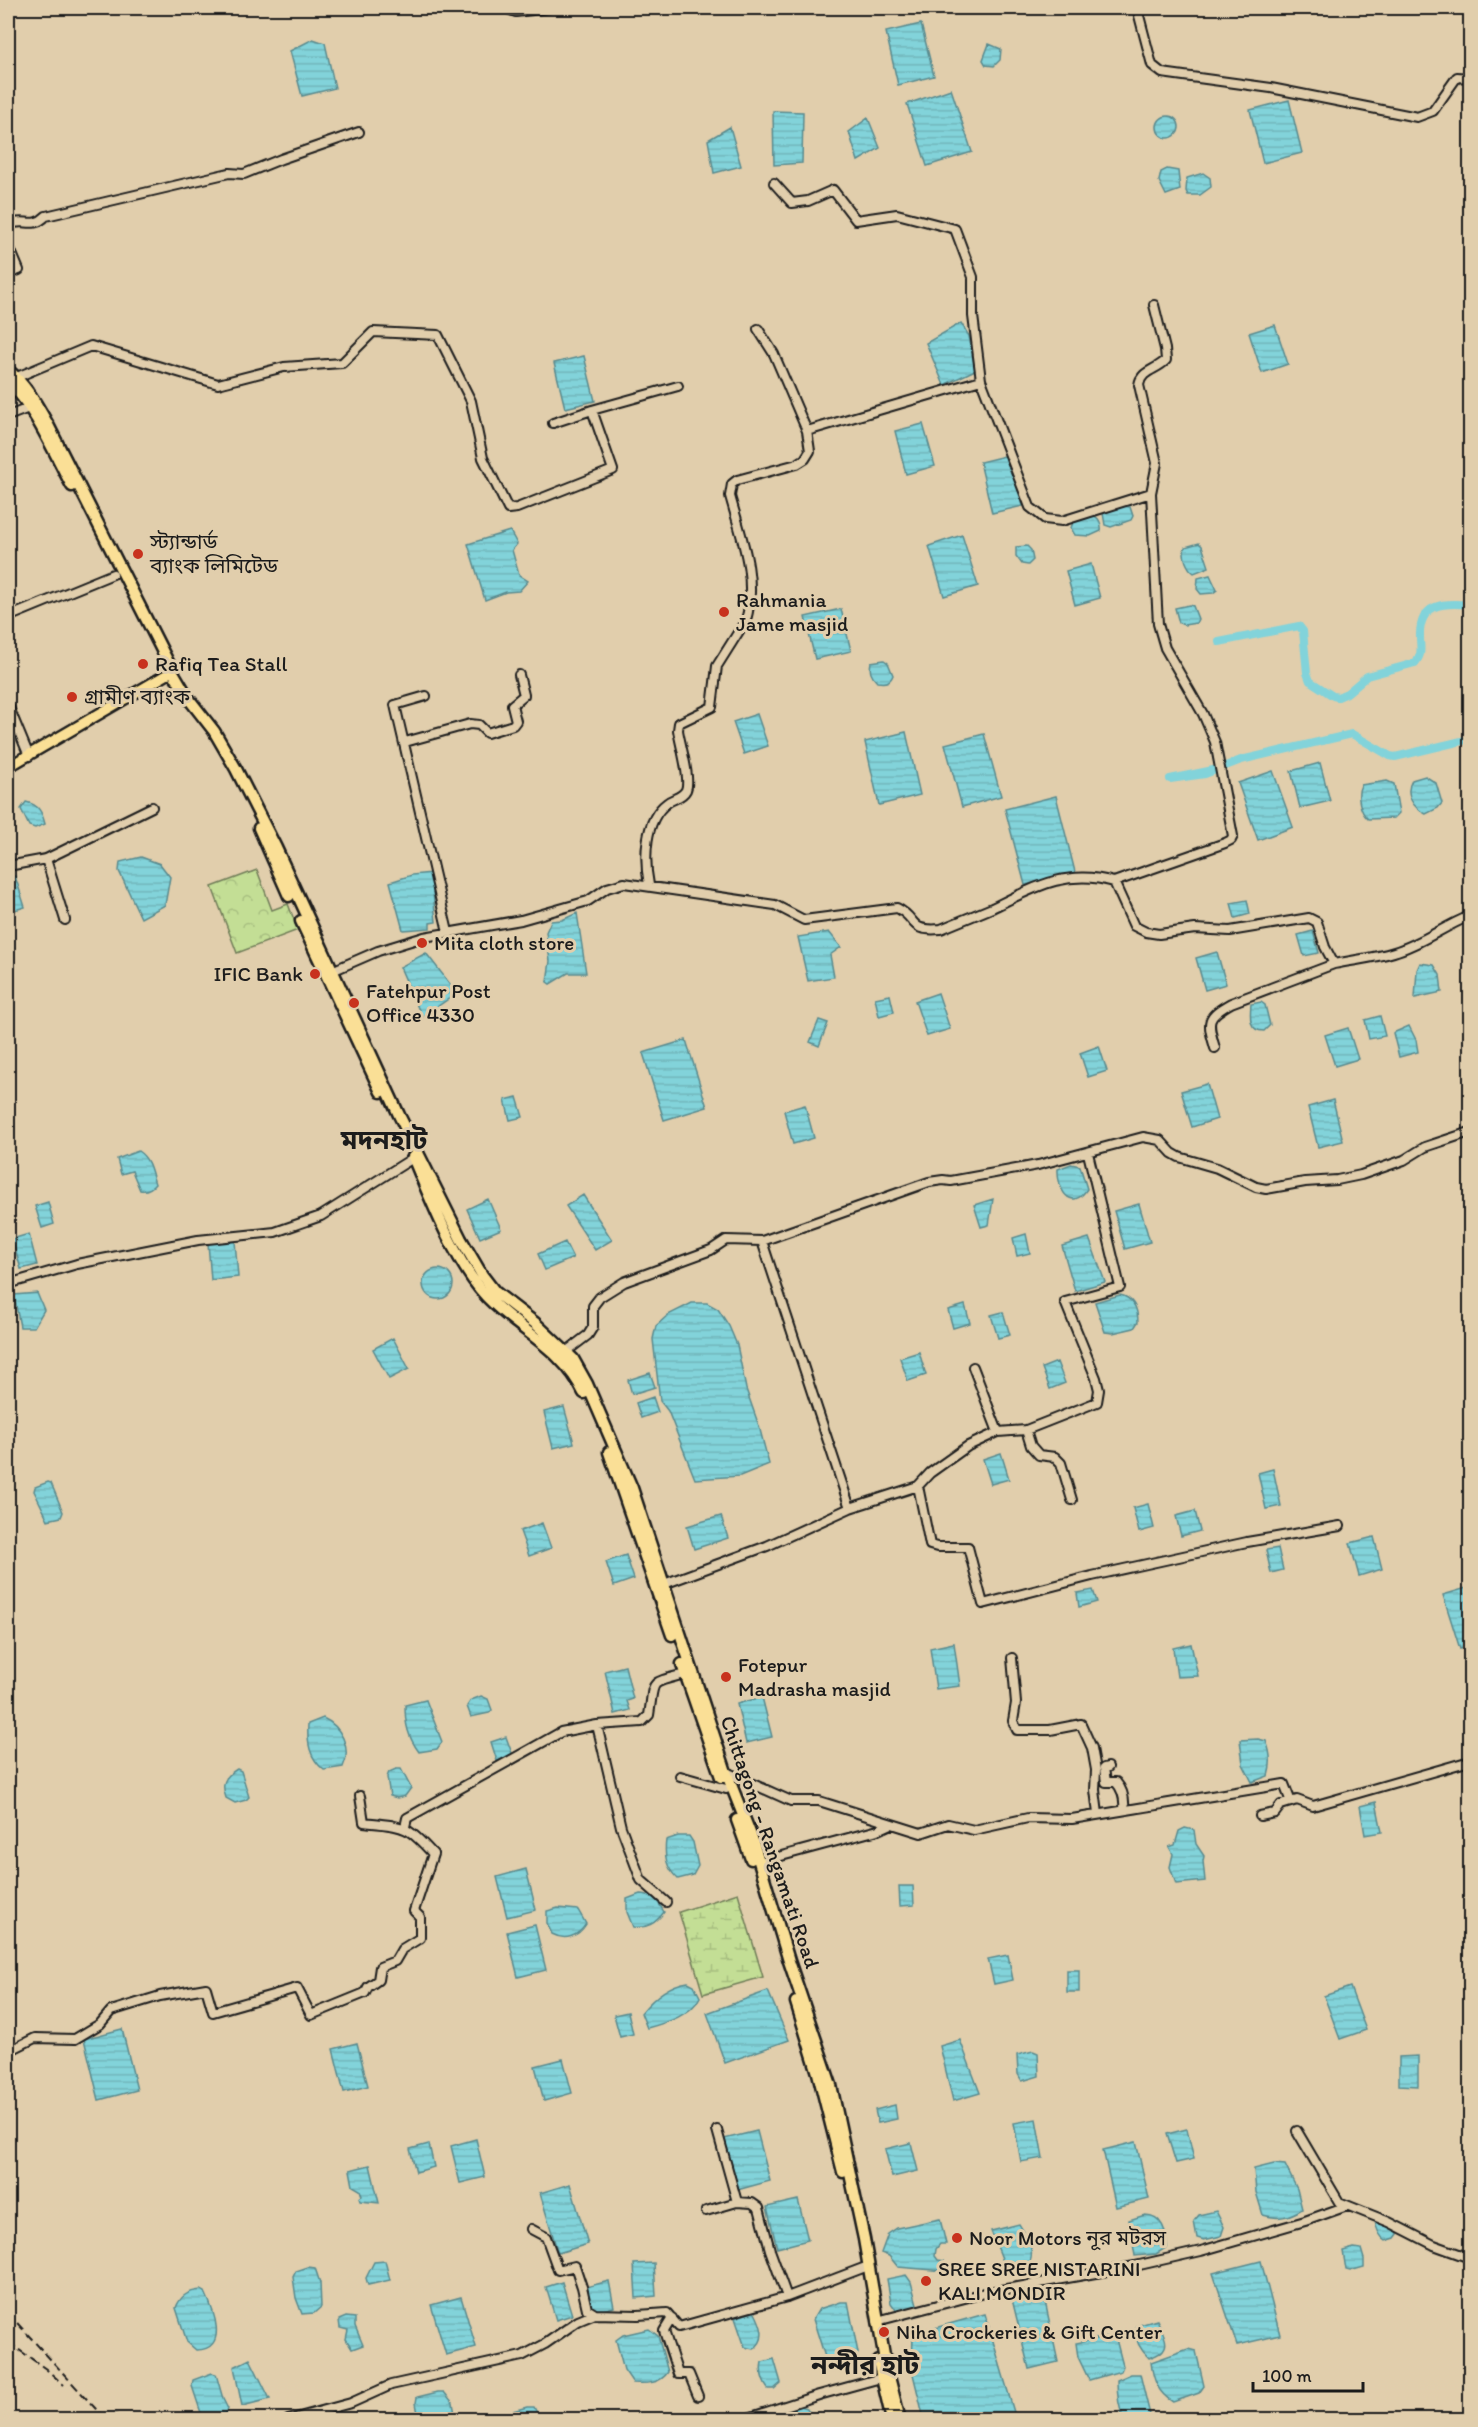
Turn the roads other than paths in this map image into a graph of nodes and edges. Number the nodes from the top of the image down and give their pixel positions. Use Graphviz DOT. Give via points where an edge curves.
graph roads {
  1 [pos="505,8"];
  2 [pos="549,8"];
  3 [pos="1137,8"];
  4 [pos="1470,78"];
  5 [pos="359,132"];
  6 [pos="774,183"];
  7 [pos="8,225"];
  8 [pos="8,244"];
  9 [pos="8,274"];
  10 [pos="1154,305"];
  11 [pos="758,329"];
  12 [pos="11,376"];
  13 [pos="981,380"];
  14 [pos="678,386"];
  15 [pos="29,408"];
  16 [pos="592,410"];
  17 [pos="8,416"];
  18 [pos="553,423"];
  19 [pos="807,431"];
  20 [pos="1151,493"];
  21 [pos="113,574"];
  22 [pos="8,617"];
  23 [pos="166,675"];
  24 [pos="519,675"];
  25 [pos="426,696"];
  26 [pos="8,705"];
  27 [pos="405,742"];
  28 [pos="29,756"];
  29 [pos="8,767"];
  30 [pos="152,807"];
  31 [pos="46,859"];
  32 [pos="8,866"];
  33 [pos="1114,882"];
  34 [pos="649,885"];
  35 [pos="1470,915"];
  36 [pos="65,920"];
  37 [pos="448,932"];
  38 [pos="1334,964"];
  39 [pos="332,971"];
  40 [pos="1215,1048"];
  41 [pos="1470,1132"];
  42 [pos="1088,1153"];
  43 [pos="413,1158"];
  44 [pos="762,1241"];
  45 [pos="8,1284"];
  46 [pos="567,1351"];
  47 [pos="973,1367"];
  48 [pos="1026,1430"];
  49 [pos="998,1432"];
  50 [pos="918,1486"];
  51 [pos="1072,1500"];
  52 [pos="850,1508"];
  53 [pos="1340,1526"];
  54 [pos="664,1584"];
  55 [pos="1011,1658"];
  56 [pos="685,1674"];
  57 [pos="597,1725"];
  58 [pos="1470,1761"];
  59 [pos="1108,1767"];
  60 [pos="726,1772"];
  61 [pos="680,1776"];
  62 [pos="726,1789"];
  63 [pos="360,1796"];
  64 [pos="1291,1802"];
  65 [pos="1124,1809"];
  66 [pos="1098,1814"];
  67 [pos="1260,1816"];
  68 [pos="891,1824"];
  69 [pos="405,1827"];
  70 [pos="759,1862"];
  71 [pos="666,1902"];
  72 [pos="8,2049"];
  73 [pos="717,2130"];
  74 [pos="1297,2132"];
  75 [pos="737,2202"];
  76 [pos="1347,2206"];
  77 [pos="706,2211"];
  78 [pos="531,2229"];
  79 [pos="1470,2258"];
  80 [pos="863,2268"];
  81 [pos="787,2297"];
  82 [pos="595,2314"];
  83 [pos="672,2318"];
  84 [pos="877,2321"];
  85 [pos="881,2378"];
  86 [pos="698,2396"];
  87 [pos="101,2420"];
  88 [pos="115,2420"];
  89 [pos="288,2420"];
  90 [pos="742,2420"];
  91 [pos="892,2420"];
  92 [pos="900,2420"];
  1 -- 2 [label="street" via="516,12"];
  3 -- 4 [label="street" via="1152,65 1162,74 1271,88 1417,117 1433,111 1457,77"];
  5 -- 7 [label="street" via="244,174 229,173 46,216 31,224 18,220"];
  6 -- 13 [label="street" via="792,203 833,190 856,220 897,214 955,229 973,277 973,316"];
  8 -- 9 [label="street" via="19,270"];
  10 -- 20 [label="street" via="1166,356 1162,364 1140,378 1139,385 1157,463"];
  11 -- 19 [label="street" via="774,354"];
  12 -- 15 [label="highway, Chittagong - Rangamati Road"];
  12 -- 16 [label="street" via="92,346 218,384 284,367 342,363 373,332 438,335 471,401 483,458 508,509 614,470"];
  12 -- 39 [label="highway, Chittagong - Rangamati Road" via="31,395 173,672 236,769"];
  13 -- 19 [label="street"];
  13 -- 20 [label="street" via="1030,507 1045,519 1062,521"];
  14 -- 16 [label="street"];
  15 -- 17 [label="street"];
  15 -- 23 [label="highway, Chittagong - Rangamati Road" via="80,499"];
  16 -- 18 [label="street"];
  19 -- 34 [label="street" via="810,452 804,459 737,480 729,489 750,569 749,611 717,666 712,706 679,723 687,789 655,813 649,827"];
  20 -- 33 [label="street" via="1158,624 1166,648 1215,742 1233,836 1225,843"];
  21 -- 22 [label="street"];
  23 -- 28 [label="main road"];
  23 -- 43 [label="highway, Chittagong - Rangamati Road" via="234,774"];
  24 -- 27 [label="street" via="524,695 512,705 516,720 513,725 487,733 479,725 470,724"];
  25 -- 27 [label="street" via="395,705"];
  26 -- 28 [label="street"];
  27 -- 37 [label="street"];
  28 -- 29 [label="main road"];
  30 -- 31 [label="street"];
  31 -- 32 [label="street"];
  31 -- 36 [label="street"];
  33 -- 34 [label="street" via="1084,876 1044,883 940,929 927,930 916,927 905,911 897,908 804,920 775,905"];
  33 -- 38 [label="street" via="1134,926 1146,932 1230,931 1309,918 1317,922"];
  34 -- 37 [label="street" via="624,883 607,888 588,901 543,914"];
  35 -- 38 [label="street" via="1394,952"];
  37 -- 39 [label="street" via="378,951"];
  38 -- 40 [label="street" via="1216,1012 1209,1020"];
  39 -- 46 [label="highway, Chittagong - Rangamati Road" via="440,1199 482,1275 495,1292"];
  41 -- 42 [label="street" via="1361,1175 1266,1189 1179,1157 1152,1137"];
  42 -- 44 [label="street" via="929,1182"];
  42 -- 48 [label="street" via="1120,1287 1065,1302 1096,1378 1097,1402"];
  43 -- 45 [label="street" via="321,1216 275,1232 198,1240 78,1264"];
  43 -- 56 [label="highway, Chittagong - Rangamati Road" via="451,1239 486,1296 554,1352 580,1385 643,1546"];
  44 -- 46 [label="street" via="726,1240 711,1250 611,1289 593,1306 593,1327 588,1335"];
  44 -- 52 [label="street"];
  46 -- 54 [label="highway, Chittagong - Rangamati Road" via="587,1384 632,1488"];
  47 -- 49 [label="street"];
  48 -- 49 [label="street"];
  48 -- 51 [label="street" via="1031,1446 1040,1455 1055,1457 1061,1463"];
  49 -- 50 [label="street" via="968,1446"];
  50 -- 52 [label="street"];
  50 -- 53 [label="street" via="930,1545 968,1547 983,1604 1247,1542"];
  52 -- 54 [label="street" via="767,1546"];
  54 -- 60 [label="highway, Chittagong - Rangamati Road"];
  55 -- 66 [label="street" via="1016,1703 1013,1721 1017,1730 1050,1730 1081,1724 1092,1748"];
  56 -- 57 [label="street" via="653,1684 649,1715 642,1722"];
  56 -- 62 [label="highway, Chittagong - Rangamati Road"];
  57 -- 69 [label="street" via="561,1732 407,1818"];
  57 -- 71 [label="street" via="621,1827 641,1880"];
  58 -- 64 [label="street" via="1313,1806 1297,1800"];
  59 -- 65 [label="street" via="1104,1768 1106,1782 1120,1786"];
  60 -- 68 [label="street" via="791,1801 819,1801"];
  60 -- 70 [label="highway, Chittagong - Rangamati Road"];
  61 -- 62 [label="street"];
  62 -- 80 [label="highway, Chittagong - Rangamati Road" via="818,2073"];
  63 -- 69 [label="street" via="364,1822"];
  64 -- 65 [label="street" via="1284,1784"];
  64 -- 67 [label="street" via="1281,1805 1275,1813"];
  65 -- 66 [label="street"];
  66 -- 68 [label="street" via="1072,1819 1028,1818 974,1830 948,1824 921,1833"];
  68 -- 70 [label="street"];
  69 -- 72 [label="street" via="433,1854 414,1911 420,1917 420,1938 402,1949 394,1961 380,1967 378,1980 365,1993 311,2015 297,1989 213,2012 206,1988 160,1996 111,2011 100,2024 75,2039 35,2038"];
  70 -- 84 [label="highway, Chittagong - Rangamati Road" via="831,2085"];
  73 -- 75 [label="street"];
  74 -- 76 [label="street" via="1339,2202"];
  75 -- 77 [label="street"];
  75 -- 81 [label="street" via="759,2208"];
  76 -- 79 [label="street"];
  76 -- 84 [label="street" via="1201,2251 984,2293"];
  78 -- 82 [label="street" via="546,2237 558,2270 574,2266 587,2309"];
  80 -- 81 [label="street"];
  80 -- 85 [label="highway, Chittagong - Rangamati Road"];
  81 -- 83 [label="street" via="679,2327"];
  82 -- 83 [label="street" via="667,2313"];
  82 -- 89 [label="street" via="522,2356 391,2385 351,2403"];
  83 -- 86 [label="street" via="664,2331 678,2374 689,2374"];
  84 -- 92 [label="highway, Chittagong - Rangamati Road"];
  85 -- 90 [label="street"];
  85 -- 91 [label="highway, Chittagong - Rangamati Road"];
  87 -- 88 [label="street"];
}
